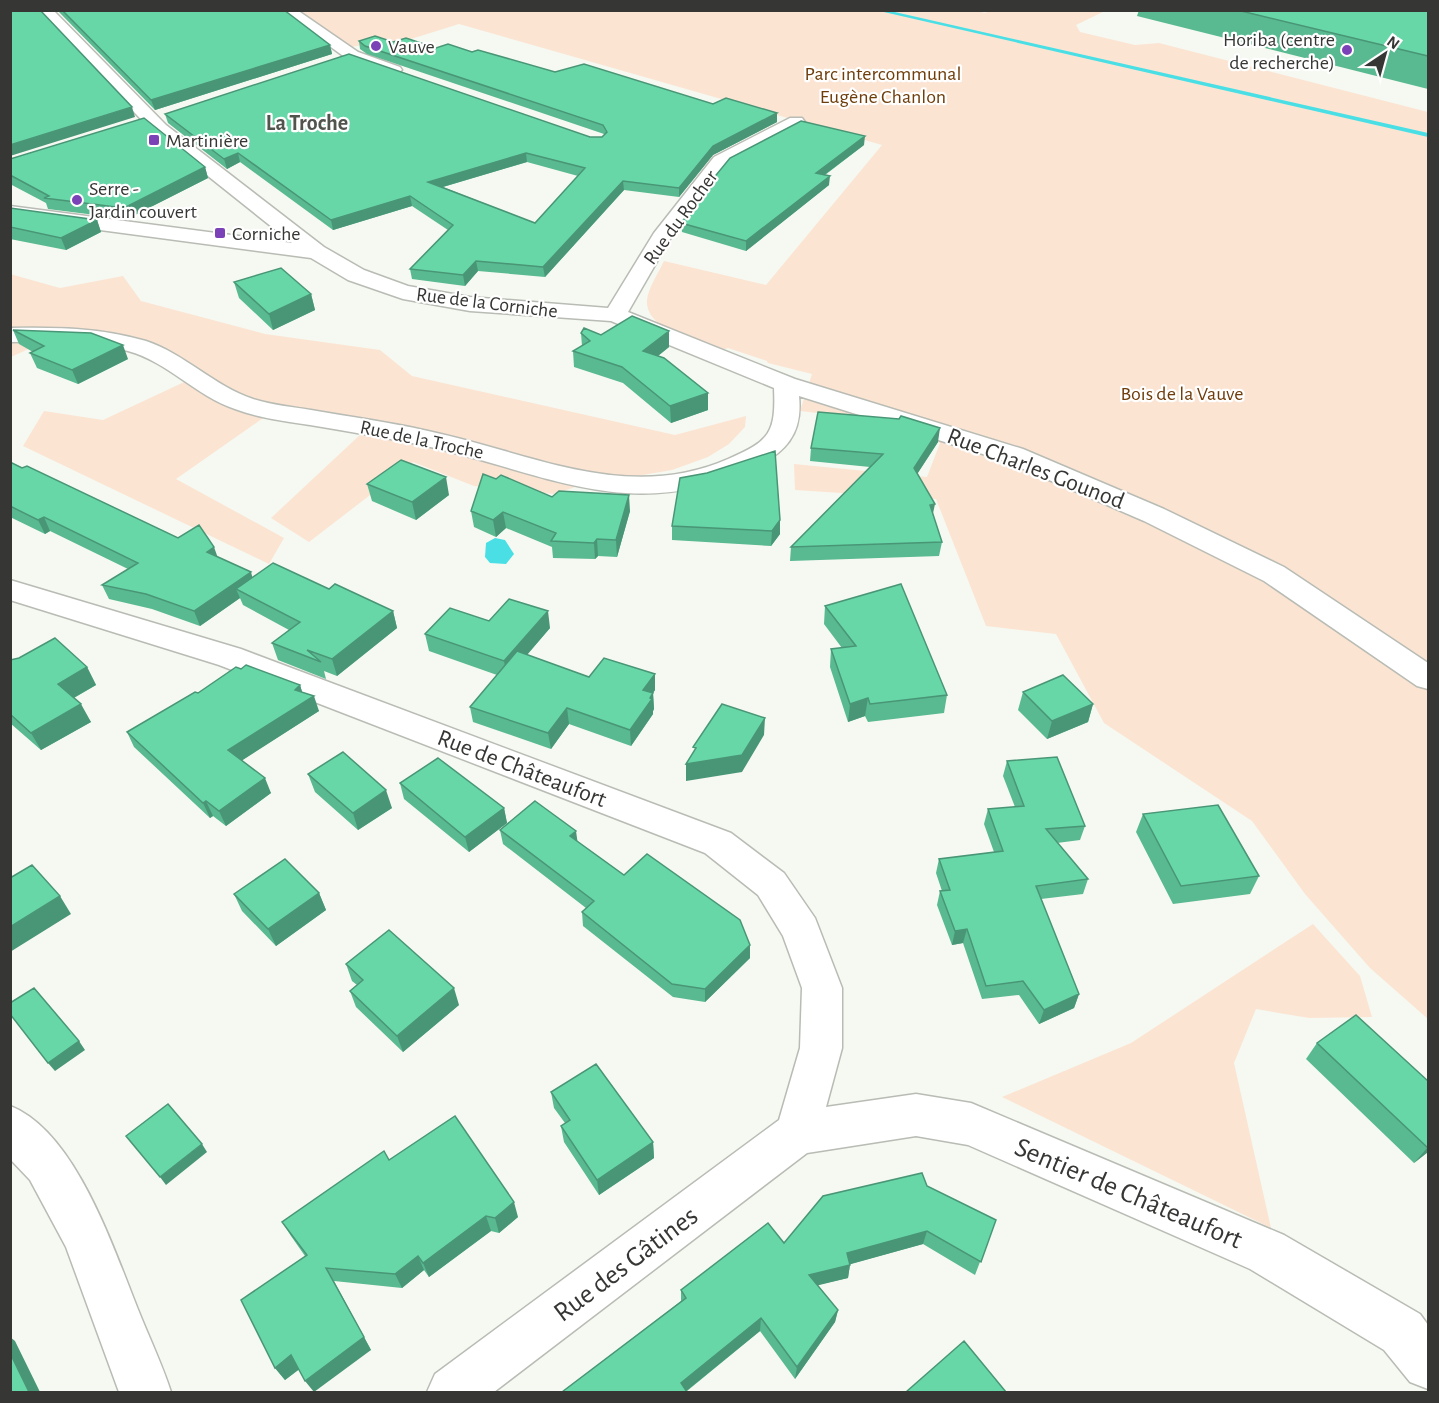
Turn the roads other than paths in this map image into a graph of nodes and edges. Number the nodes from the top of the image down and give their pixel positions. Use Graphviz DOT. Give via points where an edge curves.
graph roads {
  1 [pos="44,10"];
  2 [pos="287,10"];
  3 [pos="405,74"];
  4 [pos="173,113"];
  5 [pos="143,122"];
  6 [pos="796,122"];
  7 [pos="10,212"];
  8 [pos="317,252"];
  9 [pos="615,315"];
  10 [pos="10,335"];
  11 [pos="786,384"];
  12 [pos="10,590"];
  13 [pos="1428,678"];
  14 [pos="10,1127"];
  15 [pos="797,1133"];
  16 [pos="1428,1364"];
  17 [pos="145,1392"];
  18 [pos="453,1392"];
  1 -- 5 [label="street"];
  2 -- 3 [label="street" via="344,58"];
  4 -- 5 [label="street"];
  5 -- 8 [label="street"];
  6 -- 9 [label="street, Rue du Rocher" via="721,161 661,237"];
  7 -- 8 [label="street, Rue de la Corniche"];
  8 -- 9 [label="street, Rue de la Corniche" via="356,275 403,292 470,304"];
  9 -- 11 [label="street, Rue Charles Gounod"];
  10 -- 11 [label="street, Rue de la Troche" via="92,336 139,346 178,363 207,386 236,401 275,412 456,444 581,481 622,488 658,488 703,480 763,453 780,436 787,421"];
  11 -- 13 [label="street, Rue Charles Gounod" via="1014,455 1154,515 1274,574"];
  12 -- 15 [label="street, Rue de Châteaufort" via="230,657 718,843 771,884 801,930 822,988 821,1048"];
  14 -- 17 [label="street" via="46,1164 86,1235"];
  15 -- 16 [label="street, Sentier de Châteaufort" via="916,1115 971,1124 1267,1252 1402,1332"];
  15 -- 18 [label="street, Rue des Gâtines"];
}
